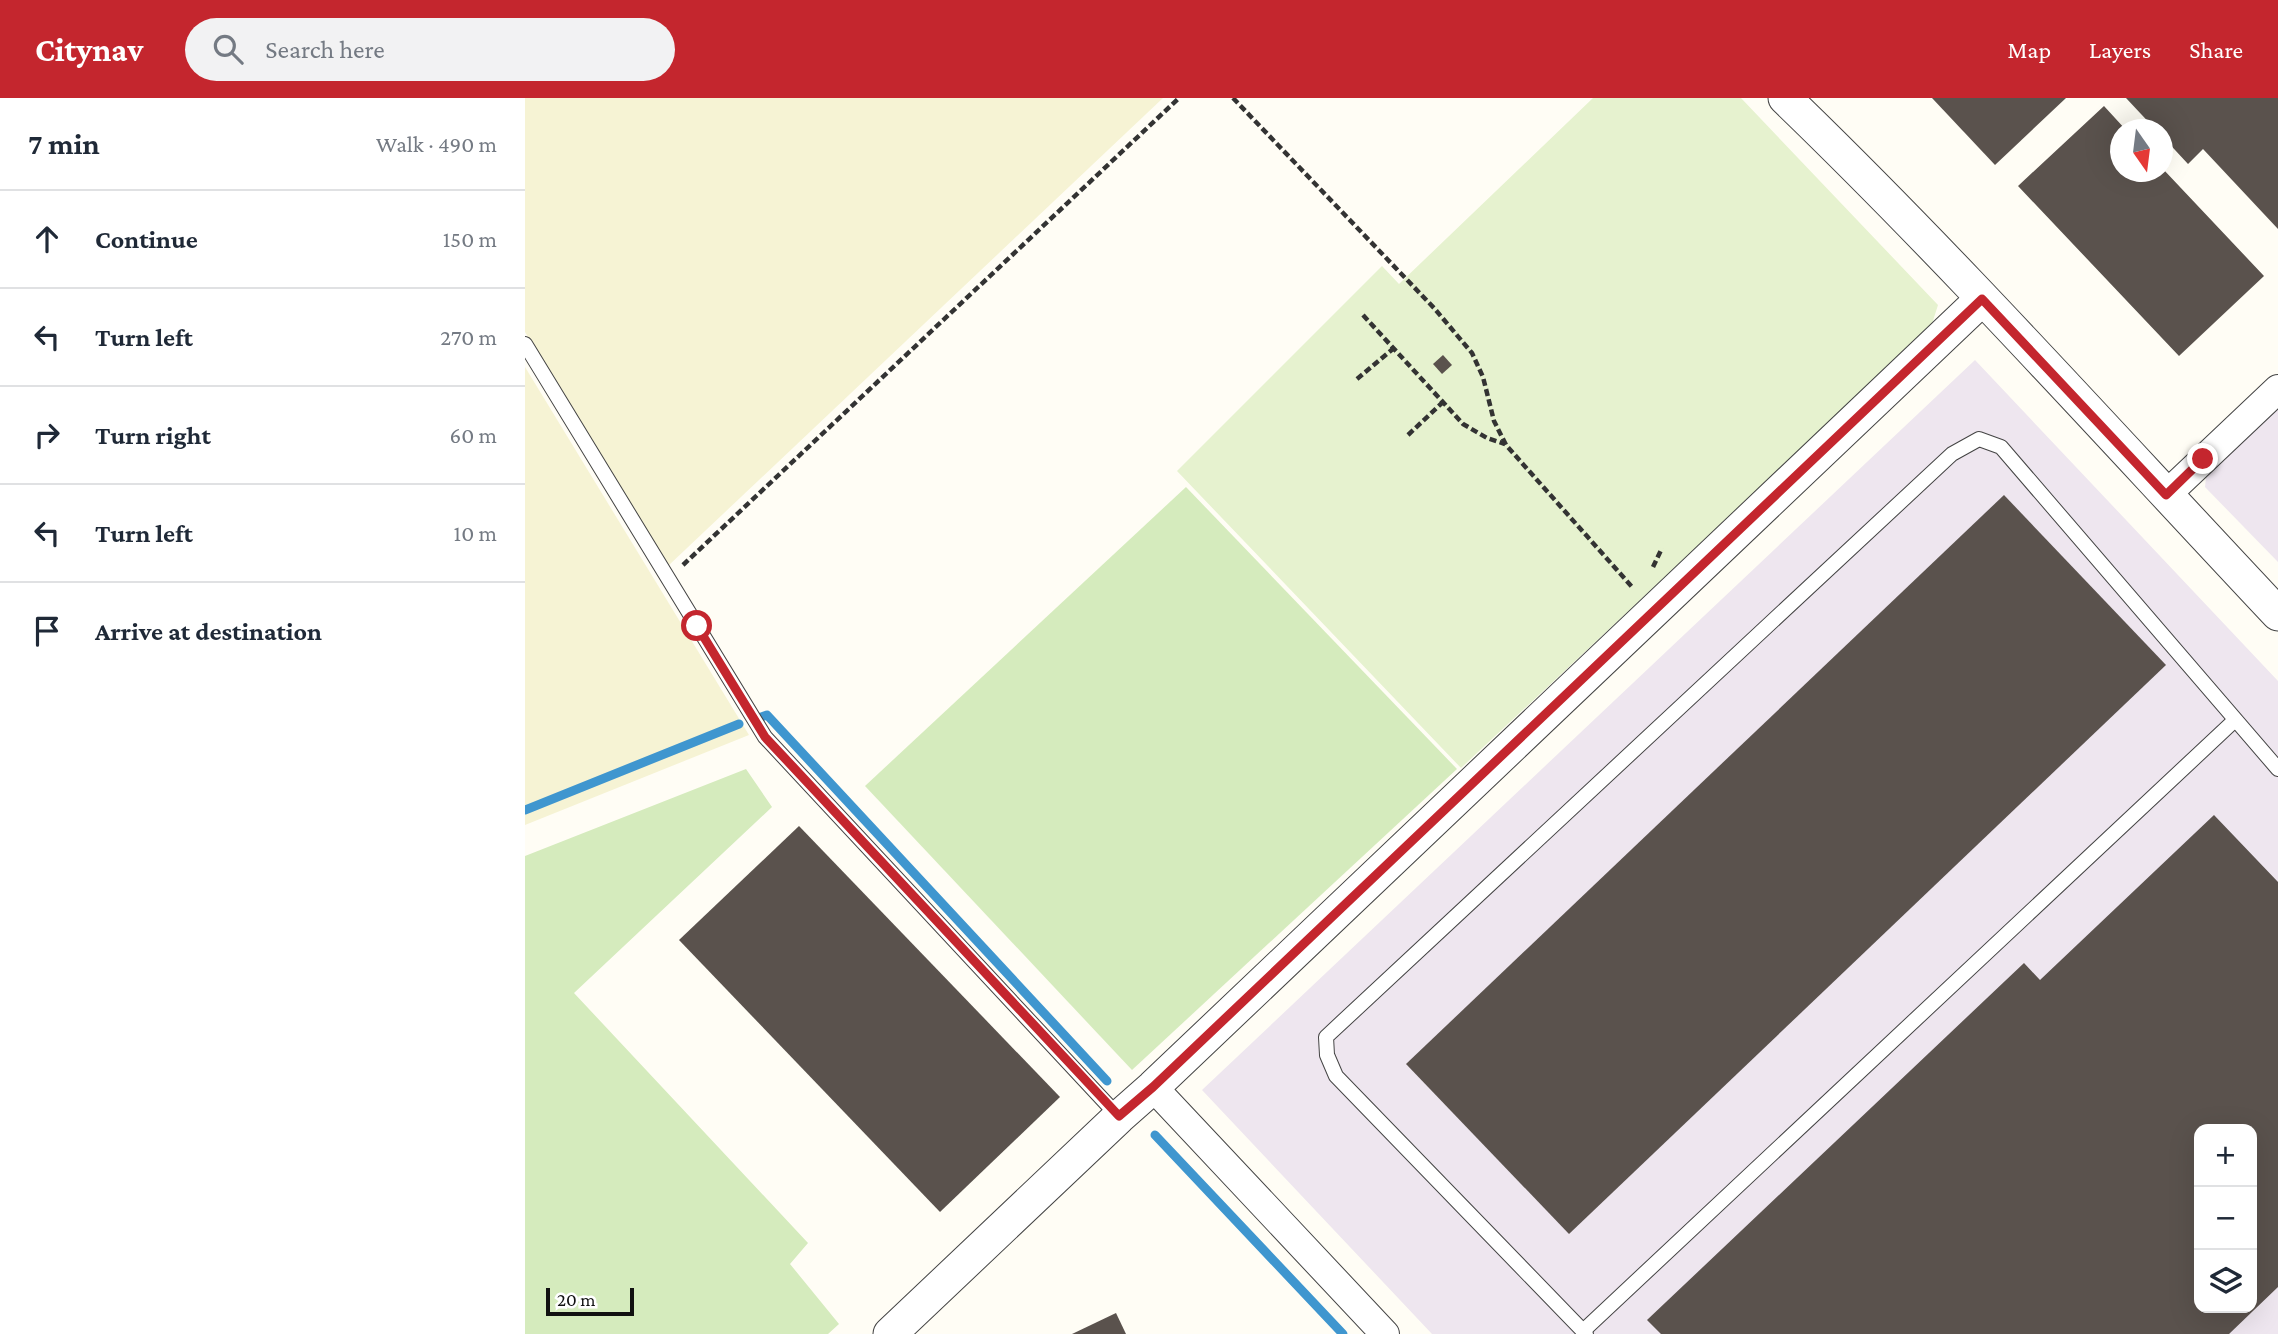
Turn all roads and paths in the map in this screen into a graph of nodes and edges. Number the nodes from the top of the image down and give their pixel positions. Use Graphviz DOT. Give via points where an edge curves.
graph roads {
  1 [pos="1179,98"];
  2 [pos="1233,98"];
  3 [pos="1785,98"];
  4 [pos="1982,299"];
  5 [pos="1363,315"];
  6 [pos="525,344"];
  7 [pos="1394,348"];
  8 [pos="1357,379"];
  9 [pos="2278,389"];
  10 [pos="1443,402"];
  11 [pos="1408,435"];
  12 [pos="1506,444"];
  13 [pos="2166,495"];
  14 [pos="669,579"];
  15 [pos="1641,597"];
  16 [pos="2278,614"];
  17 [pos="2235,720"];
  18 [pos="2278,769"];
  19 [pos="1153,1087"];
  20 [pos="1119,1116"];
  21 [pos="1585,1332"];
  22 [pos="890,1334"];
  23 [pos="1385,1334"];
  1 -- 14 [label="path"];
  2 -- 12 [label="path" via="1472,353"];
  3 -- 4 [label="street"];
  4 -- 13 [label="street"];
  4 -- 19 [label="street"];
  5 -- 7 [label="path"];
  6 -- 14 [label="lane"];
  7 -- 8 [label="path"];
  7 -- 10 [label="path"];
  9 -- 13 [label="street"];
  10 -- 11 [label="path"];
  10 -- 12 [label="path" via="1463,424"];
  12 -- 15 [label="path"];
  13 -- 16 [label="street"];
  14 -- 20 [label="lane" via="765,737"];
  17 -- 18 [label="lane"];
  17 -- 21 [label="lane"];
  17 -- 21 [label="lane" via="2001,447 1979,439 1952,454 1326,1037 1327,1055 1336,1076"];
  19 -- 20 [label="street"];
  19 -- 23 [label="street"];
  20 -- 22 [label="street"];
}
